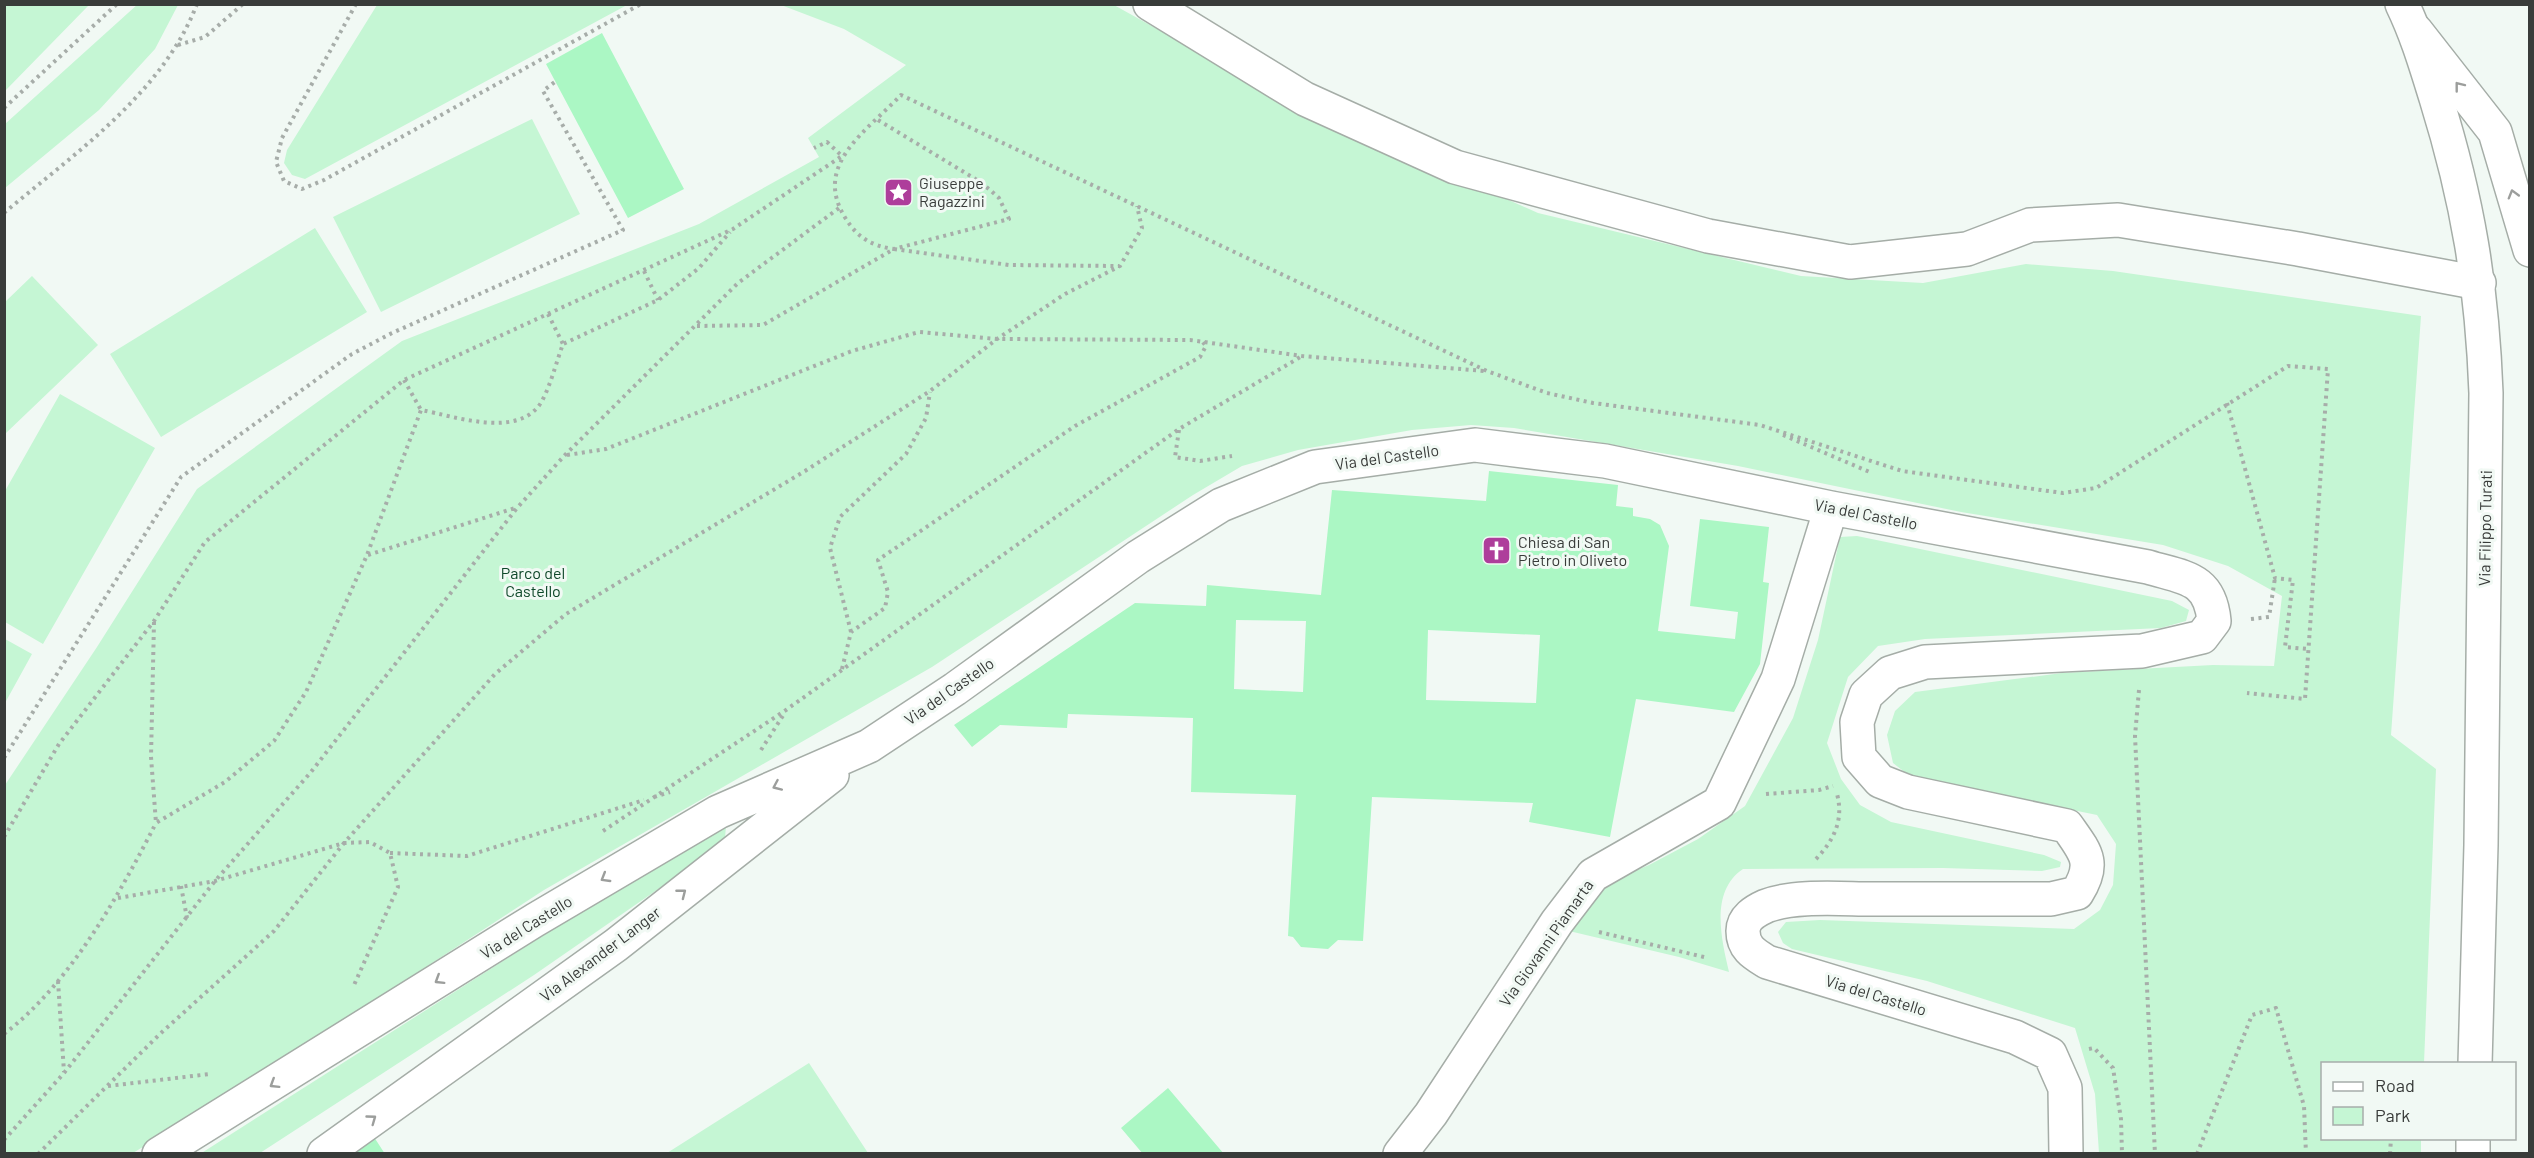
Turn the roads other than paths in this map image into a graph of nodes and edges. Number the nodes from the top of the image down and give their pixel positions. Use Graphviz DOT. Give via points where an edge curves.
graph roads {
  1 [pos="1149,4"];
  2 [pos="2408,17"];
  3 [pos="2529,250"];
  4 [pos="2479,284"];
  5 [pos="1831,508"];
  6 [pos="869,746"];
  7 [pos="2475,1062"];
  8 [pos="159,1154"];
  9 [pos="324,1154"];
  10 [pos="1400,1154"];
  11 [pos="2066,1154"];
  1 -- 4 [label="street" via="1305,99 1455,166 1708,236 1850,262 1967,249 2030,225 2118,220"];
  3 -- 2 [label="street, one-way" via="2495,132"];
  2 -- 4 [label="street, Via Filippo Turati" via="2454,157"];
  4 -- 7 [label="street, Via Filippo Turati" via="2487,393"];
  5 -- 6 [label="street, Via del Castello" via="1605,461 1475,445 1315,467 1221,505 1138,557"];
  5 -- 10 [label="street, Via Giovanni Piamarta" via="1778,679 1719,803 1593,875"];
  5 -- 11 [label="street, Via del Castello" via="2148,567 2202,587 2213,602 2214,621 2202,637 2142,651 1924,662 1890,673 1866,695 1857,722 1859,758 1880,781 1908,792 2067,826 2086,852 2088,876 2078,893 2051,899 1842,899 1768,905 1751,915 1743,927 1743,941 1751,952 1767,962 2015,1037 2050,1054 2065,1088"];
  6 -- 8 [label="street, Via del Castello, one-way" via="718,812 535,920"];
  9 -- 6 [label="street, Via Alexander Langer, one-way" via="616,945"];
}
